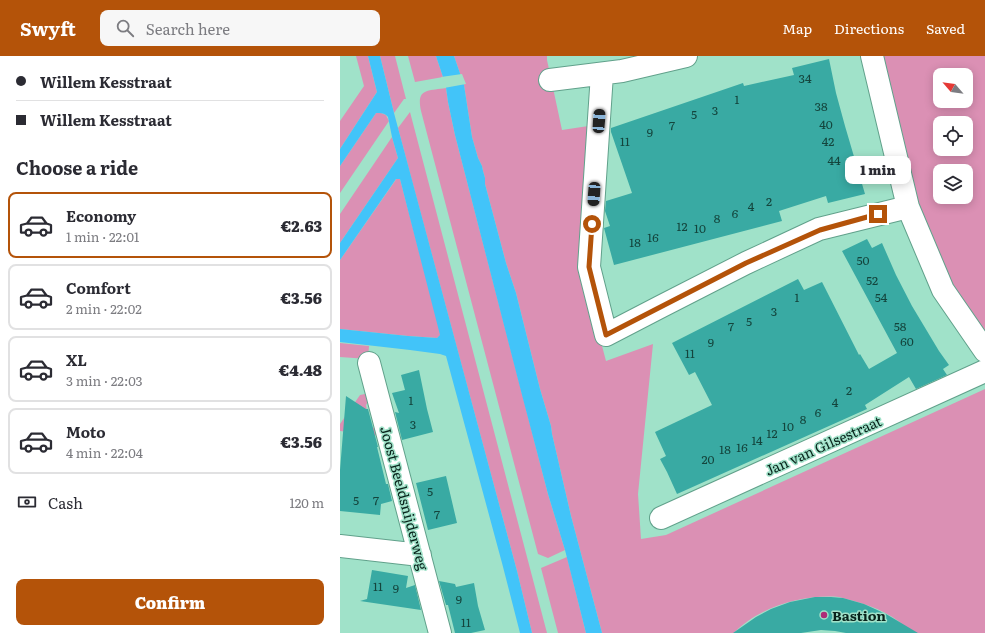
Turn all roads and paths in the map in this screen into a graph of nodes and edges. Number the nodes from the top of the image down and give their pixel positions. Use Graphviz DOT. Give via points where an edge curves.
graph roads {
  1 [pos="686,56"];
  2 [pos="872,56"];
  3 [pos="602,74"];
  4 [pos="550,80"];
  5 [pos="908,207"];
  6 [pos="985,351"];
  7 [pos="369,363"];
  8 [pos="985,372"];
  9 [pos="661,518"];
  10 [pos="340,546"];
  11 [pos="420,555"];
  12 [pos="440,633"];
  1 -- 3 [label="street"];
  2 -- 5 [label="street"];
  3 -- 4 [label="street"];
  3 -- 5 [label="street" via="589,267 606,335 746,263 820,230"];
  5 -- 6 [label="street" via="942,290"];
  7 -- 11 [label="street, Joost Beeldsnijderweg"];
  8 -- 9 [label="street, Jan van Gilsestraat"];
  10 -- 11 [label="street"];
  11 -- 12 [label="street, Joost Beeldsnijderweg"];
}
